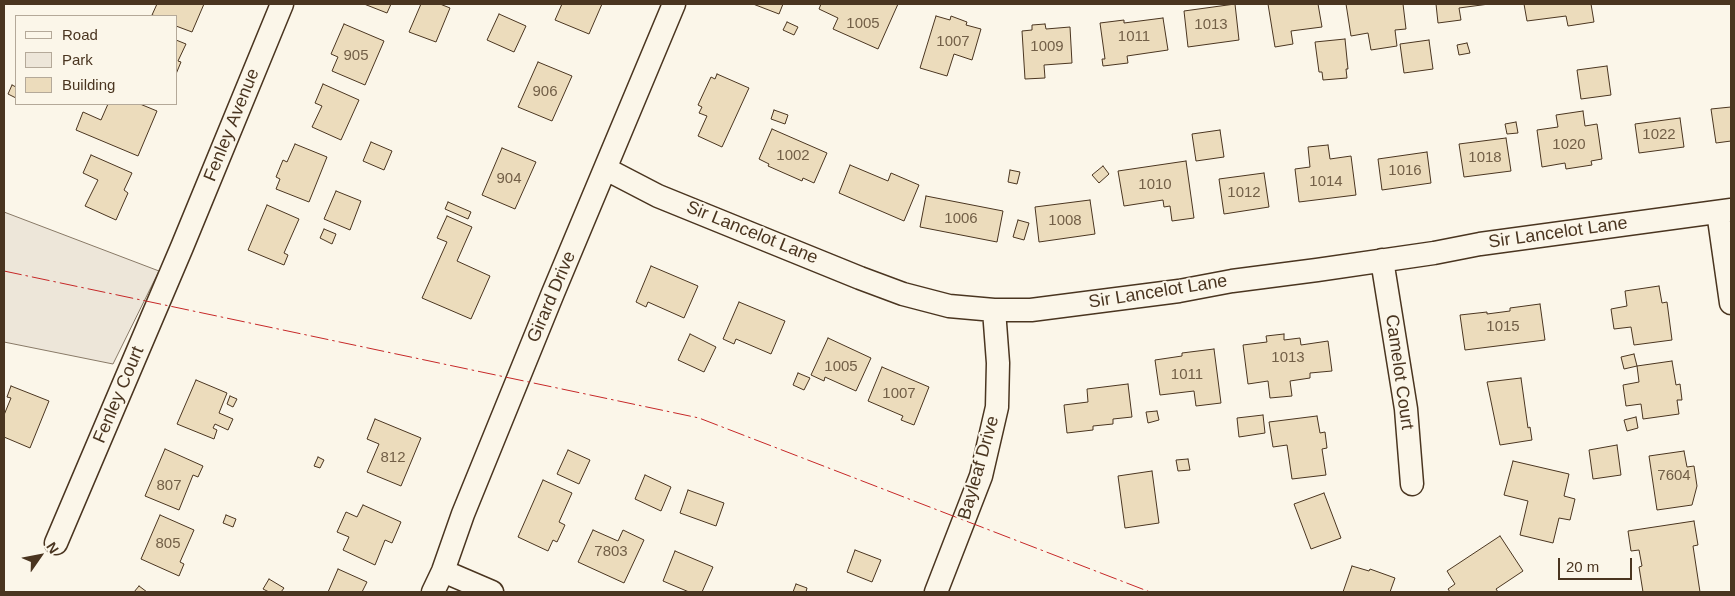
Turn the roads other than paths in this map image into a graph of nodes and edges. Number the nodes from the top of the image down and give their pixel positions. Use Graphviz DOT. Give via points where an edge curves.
graph roads {
  1 [pos="282,4"];
  2 [pos="674,4"];
  3 [pos="606,169"];
  4 [pos="1725,211"];
  5 [pos="182,247"];
  6 [pos="1382,260"];
  7 [pos="1731,303"];
  8 [pos="994,310"];
  9 [pos="1412,484"];
  10 [pos="56,544"];
  11 [pos="443,571"];
  12 [pos="434,592"];
  13 [pos="492,592"];
  14 [pos="936,592"];
  1 -- 5 [label="street, Fenley Avenue"];
  2 -- 3 [label="street, Girard Drive"];
  3 -- 8 [label="street, Sir Lancelot Lane" via="658,196 903,294 949,306"];
  3 -- 11 [label="street, Girard Drive" via="463,514"];
  4 -- 6 [label="street, Sir Lancelot Lane"];
  4 -- 7 [label="street"];
  5 -- 10 [label="street, Fenley Court"];
  6 -- 8 [label="street, Sir Lancelot Lane" via="1179,291 1031,310"];
  6 -- 9 [label="street, Camelot Court" via="1406,409"];
  8 -- 14 [label="street, Bayleaf Drive" via="997,407 981,476"];
  11 -- 12 [label="street, Girard Drive"];
  11 -- 13 [label="street"];
}
